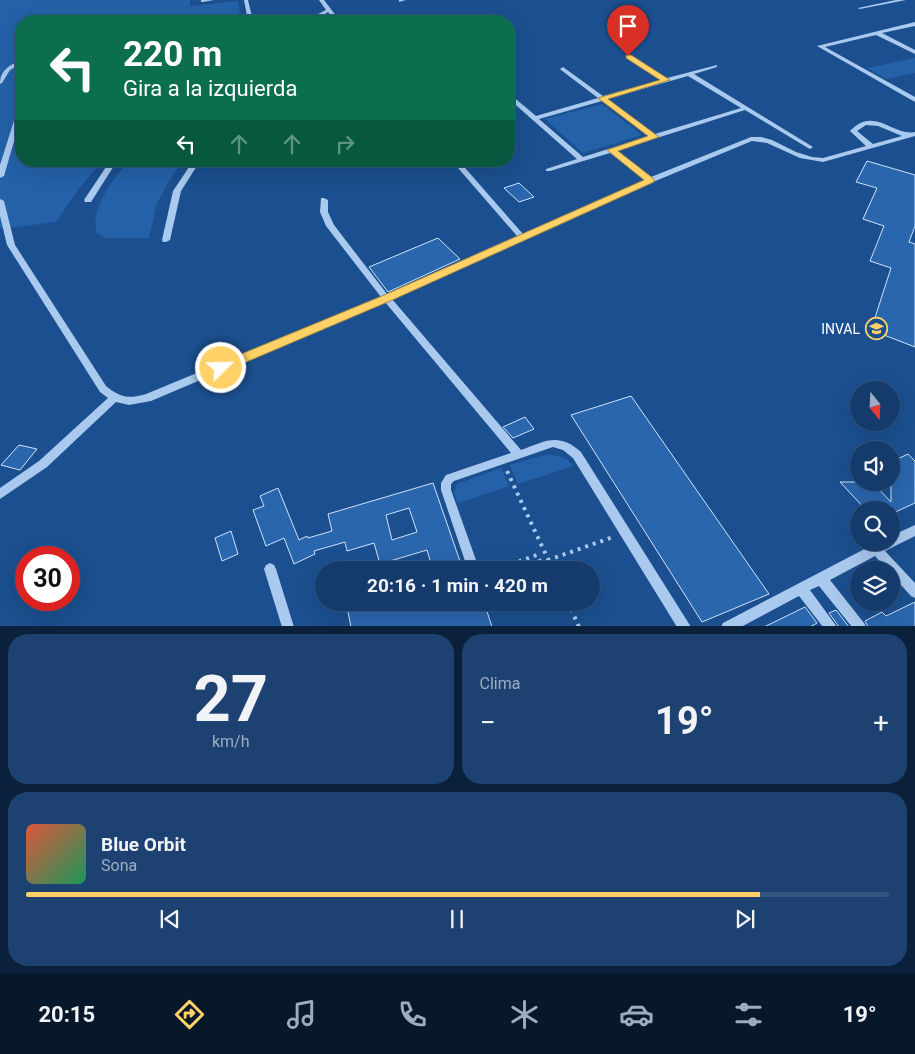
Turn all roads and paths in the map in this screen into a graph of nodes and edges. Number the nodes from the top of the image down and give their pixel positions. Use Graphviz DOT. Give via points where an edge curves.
graph roads {
  1 [pos="212,0"];
  2 [pos="246,0"];
  3 [pos="321,0"];
  4 [pos="404,0"];
  5 [pos="904,0"];
  6 [pos="203,1"];
  7 [pos="401,1"];
  8 [pos="860,8"];
  9 [pos="329,10"];
  10 [pos="250,15"];
  11 [pos="320,15"];
  12 [pos="333,15"];
  13 [pos="915,24"];
  14 [pos="877,32"];
  15 [pos="915,52"];
  16 [pos="628,56"];
  17 [pos="15,65"];
  18 [pos="716,66"];
  19 [pos="563,69"];
  20 [pos="690,74"];
  21 [pos="666,80"];
  22 [pos="0,82"];
  23 [pos="602,98"];
  24 [pos="915,100"];
  25 [pos="515,101"];
  26 [pos="746,108"];
  27 [pos="535,118"];
  28 [pos="15,127"];
  29 [pos="911,135"];
  30 [pos="654,137"];
  31 [pos="871,146"];
  32 [pos="810,147"];
  33 [pos="611,150"];
  34 [pos="582,159"];
  35 [pos="110,167"];
  36 [pos="193,167"];
  37 [pos="460,167"];
  38 [pos="548,170"];
  39 [pos="0,176"];
  40 [pos="650,180"];
  41 [pos="88,200"];
  42 [pos="324,200"];
  43 [pos="0,201"];
  44 [pos="522,238"];
  45 [pos="166,240"];
  46 [pos="386,298"];
  47 [pos="113,399"];
  48 [pos="518,454"];
  49 [pos="502,460"];
  50 [pos="0,494"];
  51 [pos="915,530"];
  52 [pos="626,532"];
  53 [pos="900,538"];
  54 [pos="875,551"];
  55 [pos="878,551"];
  56 [pos="470,560"];
  57 [pos="548,560"];
  58 [pos="520,561"];
  59 [pos="539,561"];
  60 [pos="270,570"];
  61 [pos="821,578"];
  62 [pos="801,589"];
  63 [pos="915,592"];
  64 [pos="572,611"];
  65 [pos="288,626"];
  66 [pos="579,626"];
  67 [pos="685,626"];
  68 [pos="727,626"];
  69 [pos="831,626"];
  70 [pos="860,626"];
  1 -- 6 [label="street"];
  2 -- 10 [label="street"];
  3 -- 9 [label="street"];
  4 -- 7 [label="street"];
  5 -- 8 [label="street"];
  9 -- 11 [label="street"];
  9 -- 12 [label="street"];
  13 -- 14 [label="street"];
  14 -- 15 [label="street"];
  14 -- 24 [label="street" via="820,46"];
  16 -- 21 [label="street"];
  17 -- 22 [label="street" via="8,69"];
  18 -- 20 [label="street"];
  19 -- 23 [label="street"];
  20 -- 21 [label="street"];
  20 -- 26 [label="street"];
  21 -- 23 [label="street"];
  23 -- 27 [label="street"];
  23 -- 30 [label="street"];
  25 -- 27 [label="street"];
  26 -- 30 [label="street"];
  26 -- 32 [label="street"];
  27 -- 34 [label="street"];
  28 -- 39 [label="street"];
  29 -- 31 [label="street"];
  29 -- 31 [label="street" via="879,124 856,127 855,135"];
  30 -- 33 [label="street"];
  31 -- 40 [label="street" via="810,161 763,138 751,139"];
  33 -- 34 [label="street"];
  33 -- 40 [label="street"];
  34 -- 38 [label="street"];
  35 -- 41 [label="street"];
  36 -- 45 [label="street" via="177,191"];
  37 -- 44 [label="street"];
  40 -- 44 [label="street"];
  42 -- 46 [label="street" via="326,220"];
  43 -- 47 [label="street" via="10,246 103,389"];
  44 -- 46 [label="street"];
  46 -- 47 [label="street" via="148,398 135,401"];
  46 -- 48 [label="street"];
  47 -- 50 [label="street" via="43,464"];
  48 -- 49 [label="street"];
  48 -- 52 [label="street" via="553,443 568,447 577,455"];
  49 -- 56 [label="street" via="450,478 446,483"];
  49 -- 57 [label="path"];
  51 -- 53 [label="street"];
  52 -- 57 [label="path"];
  52 -- 67 [label="street"];
  54 -- 61 [label="street"];
  55 -- 63 [label="street"];
  58 -- 59 [label="path" via="537,556"];
  60 -- 65 [label="street"];
  61 -- 62 [label="street"];
  61 -- 70 [label="street"];
  62 -- 68 [label="street"];
  62 -- 69 [label="street"];
  64 -- 66 [label="path"];
}
